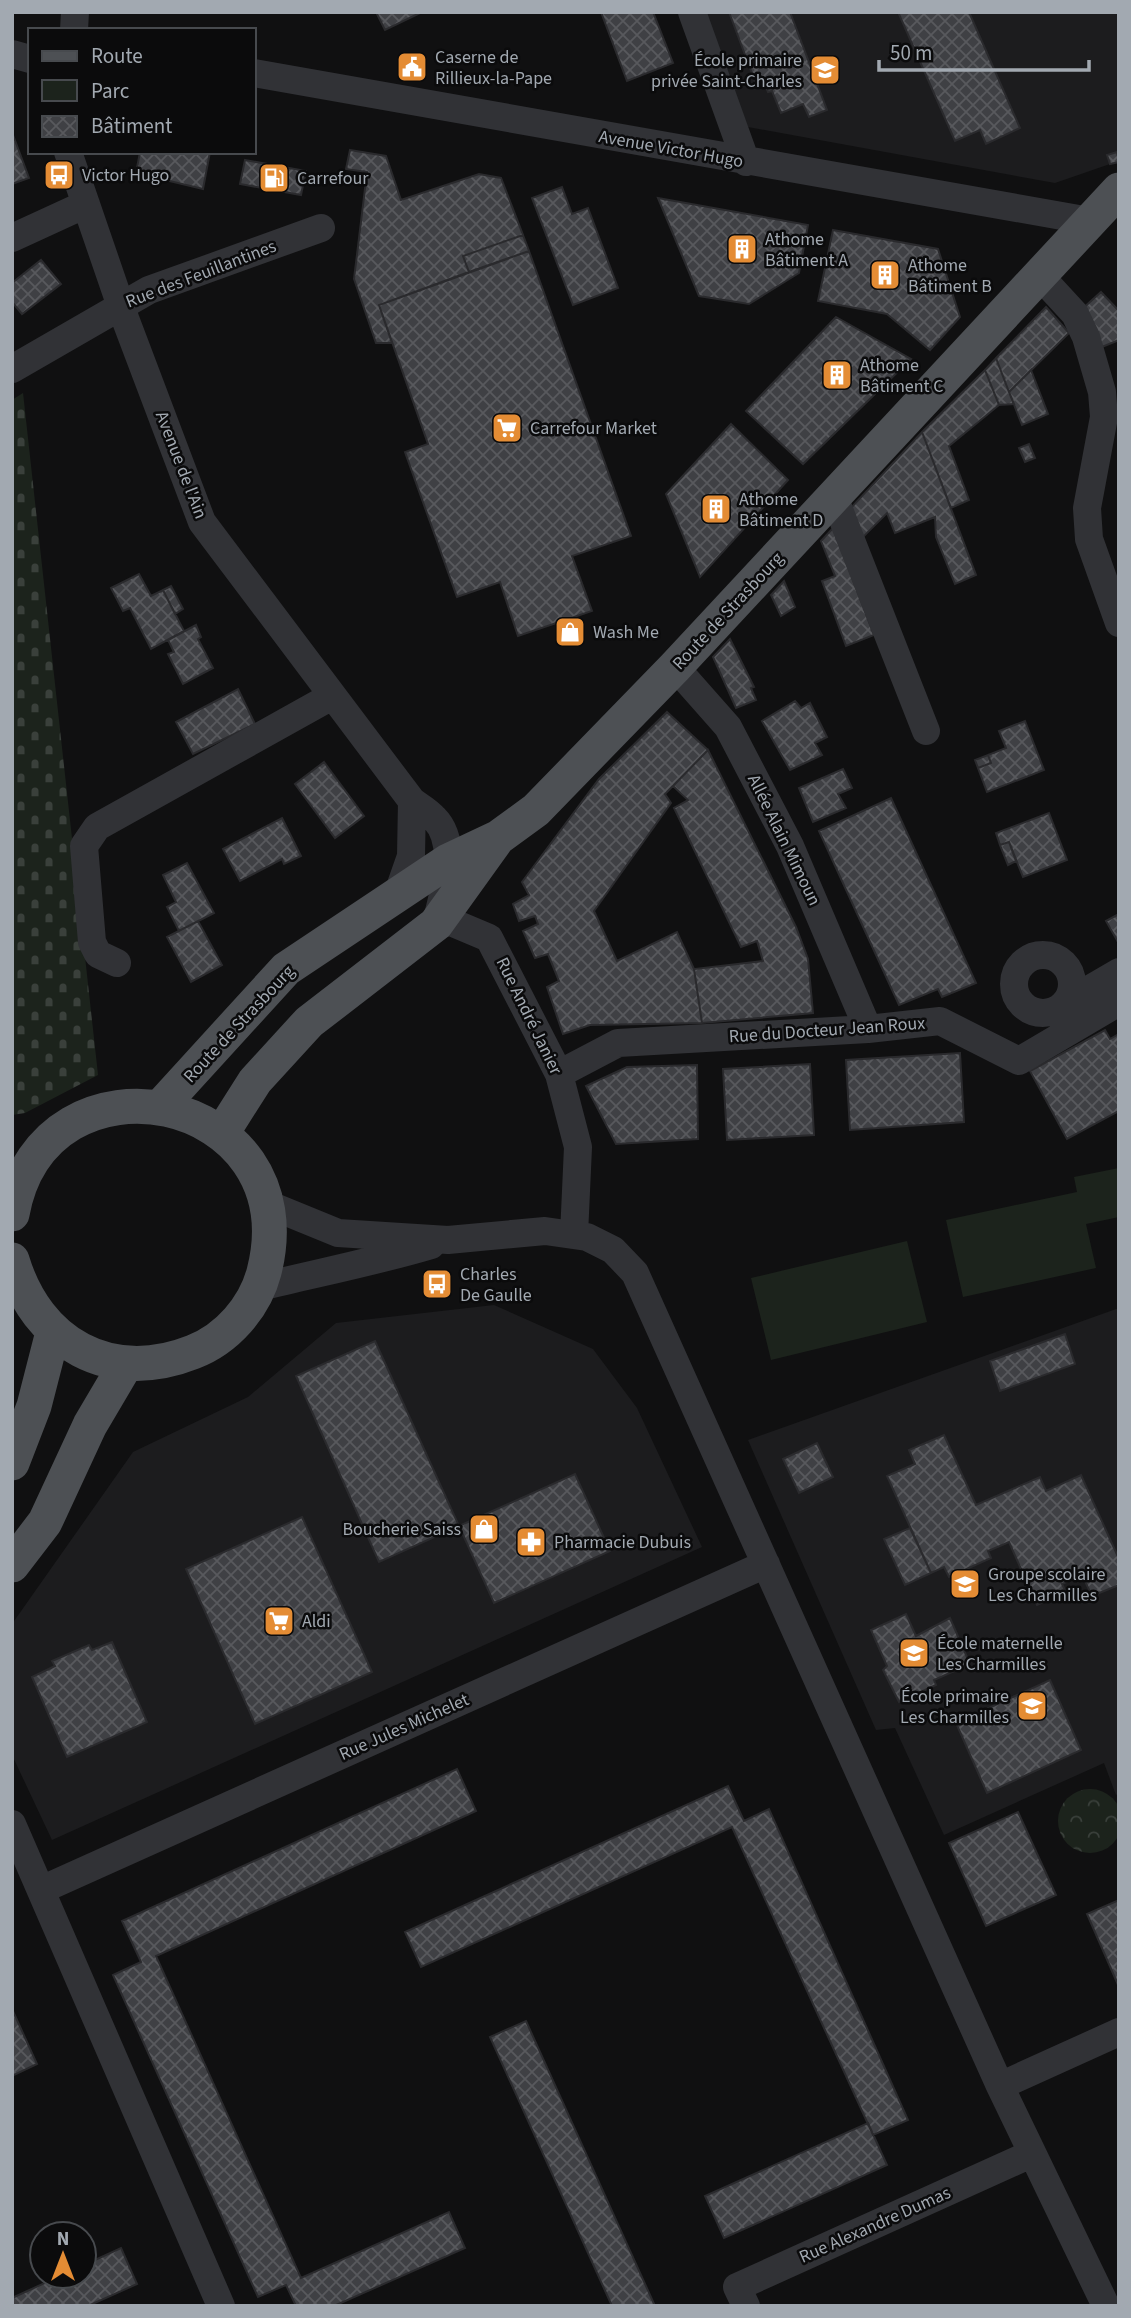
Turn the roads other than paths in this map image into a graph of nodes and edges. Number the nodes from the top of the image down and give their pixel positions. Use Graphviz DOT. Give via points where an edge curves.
graph roads {
  1 [pos="692,12"];
  2 [pos="256,73"];
  3 [pos="69,154"];
  4 [pos="746,162"];
  5 [pos="1119,190"];
  6 [pos="86,204"];
  7 [pos="1090,220"];
  8 [pos="321,229"];
  9 [pos="12,238"];
  10 [pos="1040,276"];
  11 [pos="121,304"];
  12 [pos="12,369"];
  13 [pos="834,497"];
  14 [pos="1119,623"];
  15 [pos="675,667"];
  16 [pos="332,696"];
  17 [pos="926,731"];
  18 [pos="412,801"];
  19 [pos="499,837"];
  20 [pos="448,860"];
  21 [pos="397,896"];
  22 [pos="436,924"];
  23 [pos="117,963"];
  24 [pos="1119,972"];
  25 [pos="1119,1002"];
  26 [pos="1064,1004"];
  27 [pos="868,1029"];
  28 [pos="559,1074"];
  29 [pos="161,1106"];
  30 [pos="222,1133"];
  31 [pos="49,1141"];
  32 [pos="12,1149"];
  33 [pos="267,1204"];
  34 [pos="12,1214"];
  35 [pos="574,1235"];
  36 [pos="448,1240"];
  37 [pos="12,1260"];
  38 [pos="260,1287"];
  39 [pos="53,1332"];
  40 [pos="126,1364"];
  41 [pos="12,1462"];
  42 [pos="12,1564"];
  43 [pos="766,1564"];
  44 [pos="12,1824"];
  45 [pos="41,1890"];
  46 [pos="1119,2032"];
  47 [pos="1000,2086"];
  48 [pos="1031,2154"];
  49 [pos="221,2306"];
  50 [pos="746,2306"];
  51 [pos="1105,2306"];
  1 -- 4 [label="street"];
  2 -- 4 [label="street, Avenue Victor Hugo"];
  3 -- 6 [label="street, Avenue de l'Ain"];
  4 -- 7 [label="street, Avenue Victor Hugo"];
  5 -- 7 [label="main road, Route de Strasbourg"];
  6 -- 9 [label="street"];
  6 -- 11 [label="street, Avenue de l'Ain"];
  7 -- 10 [label="main road, Route de Strasbourg"];
  8 -- 11 [label="street, Rue des Feuillantines"];
  10 -- 13 [label="main road, Route de Strasbourg"];
  10 -- 14 [label="street" via="1075,314 1102,392 1104,417 1087,508 1089,539"];
  11 -- 12 [label="street, Rue des Feuillantines"];
  11 -- 16 [label="street, Avenue de l'Ain" via="202,522"];
  13 -- 15 [label="main road, Route de Strasbourg"];
  13 -- 17 [label="street"];
  15 -- 19 [label="main road, Route de Strasbourg" via="536,810"];
  15 -- 27 [label="street, Allée Alain Mimoun" via="728,727 790,846"];
  16 -- 18 [label="street, Avenue de l'Ain"];
  16 -- 23 [label="street" via="97,827 84,846 92,942 98,954"];
  18 -- 20 [label="street, Avenue de l'Ain" via="436,819 446,839"];
  18 -- 21 [label="street" via="411,856"];
  19 -- 20 [label="main road, Route de Strasbourg"];
  19 -- 22 [label="main road, Route de Strasbourg"];
  20 -- 21 [label="main road, Route de Strasbourg"];
  20 -- 22 [label="street, Avenue de l'Ain"];
  21 -- 29 [label="main road, Route de Strasbourg" via="286,970"];
  22 -- 28 [label="street, Rue André Janier" via="451,922 489,938"];
  22 -- 30 [label="main road, Route de Strasbourg" via="309,1022 255,1081"];
  24 -- 26 [label="street"];
  25 -- 27 [label="street, Rue du Docteur Jean Roux" via="1019,1061 940,1021"];
  27 -- 28 [label="street, Rue du Docteur Jean Roux" via="618,1043"];
  28 -- 35 [label="street, Rue André Janier" via="578,1147"];
  29 -- 30 [label="main road" via="193,1115"];
  29 -- 31 [label="main road" via="121,1106 82,1118"];
  30 -- 33 [label="main road" via="250,1164"];
  31 -- 32 [label="main road"];
  31 -- 34 [label="main road" via="29,1166"];
  33 -- 36 [label="street" via="338,1233"];
  33 -- 38 [label="main road" via="271,1246"];
  35 -- 36 [label="street" via="545,1231"];
  35 -- 43 [label="street" via="613,1250 635,1273"];
  36 -- 38 [label="street"];
  37 -- 39 [label="main road" via="34,1310"];
  38 -- 40 [label="main road" via="238,1322 206,1348 167,1363"];
  39 -- 40 [label="main road" via="87,1354"];
  39 -- 41 [label="main road" via="34,1406"];
  40 -- 42 [label="main road" via="90,1425 45,1522"];
  43 -- 45 [label="street, Rue Jules Michelet"];
  43 -- 47 [label="street"];
  44 -- 45 [label="street"];
  45 -- 49 [label="street"];
  46 -- 47 [label="street"];
  47 -- 48 [label="street"];
  48 -- 50 [label="street, Rue Alexandre Dumas" via="737,2287"];
  48 -- 51 [label="street"];
}
